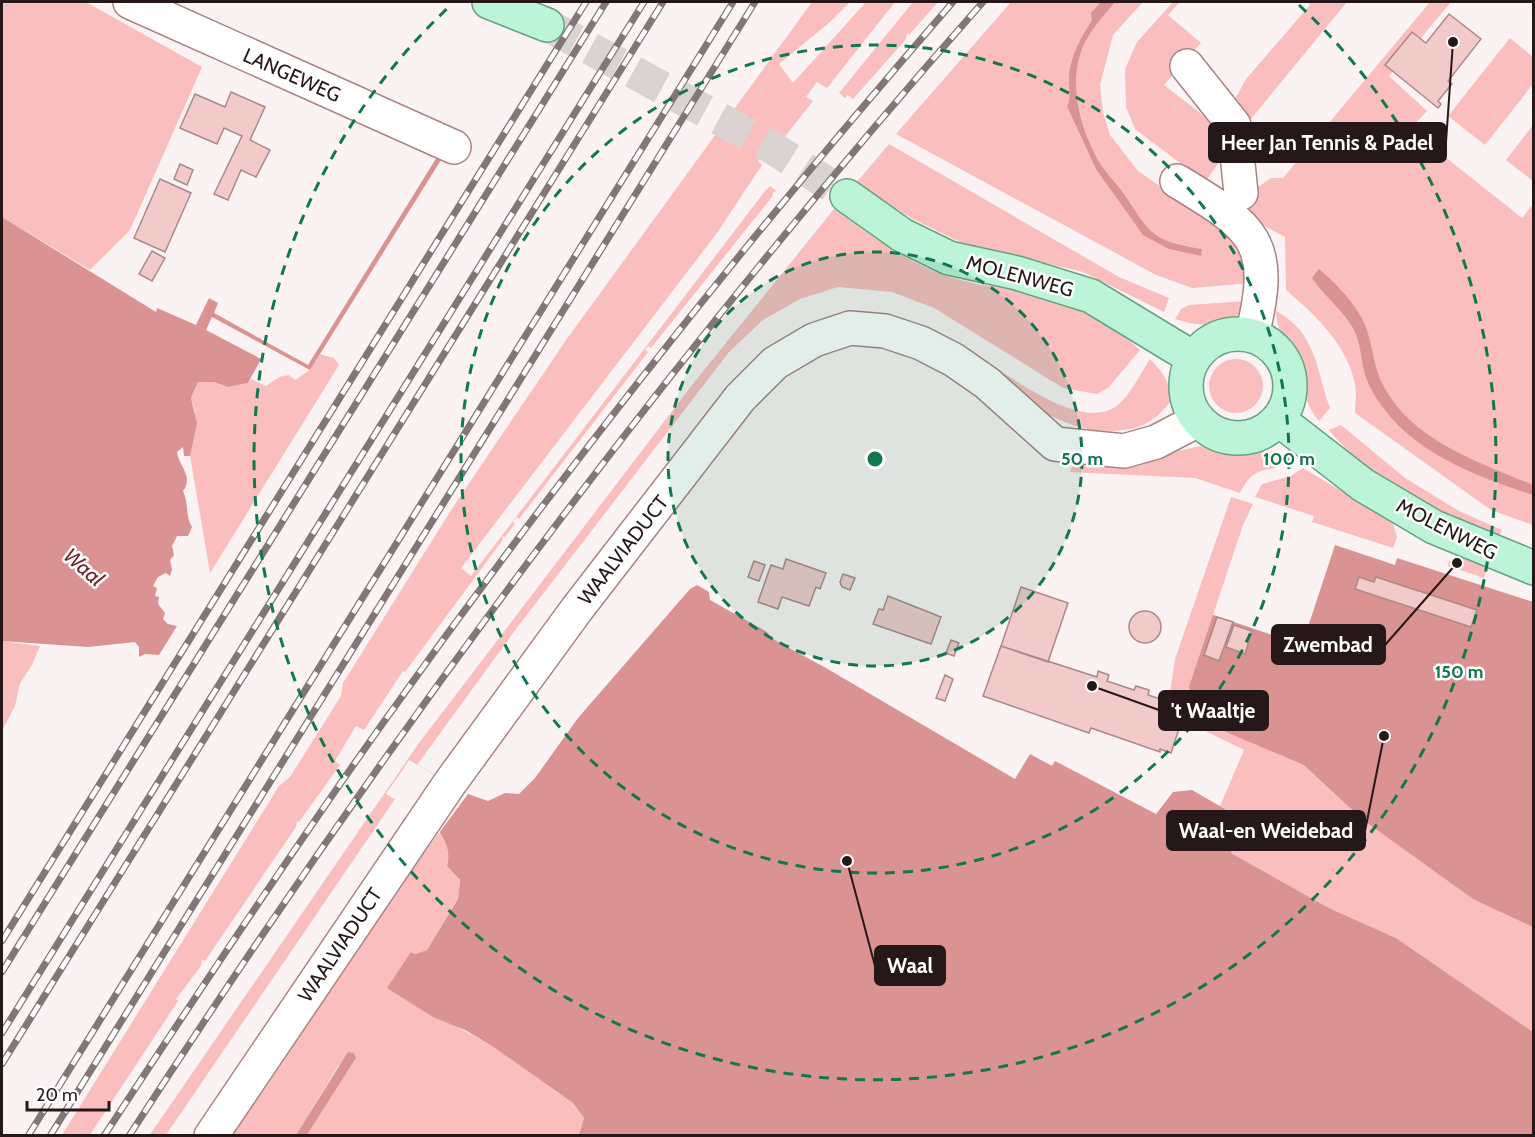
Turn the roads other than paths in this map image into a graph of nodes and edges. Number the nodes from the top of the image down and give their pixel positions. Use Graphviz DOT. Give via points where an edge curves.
graph roads {
  1 [pos="130,2"];
  2 [pos="489,2"];
  3 [pos="547,25"];
  4 [pos="1187,66"];
  5 [pos="454,147"];
  6 [pos="1177,181"];
  7 [pos="847,196"];
  8 [pos="1234,202"];
  9 [pos="1252,335"];
  10 [pos="1193,358"];
  11 [pos="1278,419"];
  12 [pos="1198,420"];
  13 [pos="1533,568"];
  14 [pos="211,1136"];
  1 -- 5 [label="street, LANGEWEG"];
  2 -- 3 [label="main road"];
  4 -- 8 [label="street" via="1234,125"];
  6 -- 8 [label="street"];
  7 -- 10 [label="main road, MOLENWEG" via="903,235 949,258 1017,273 1091,296"];
  8 -- 9 [label="street" via="1260,258 1262,296"];
  9 -- 10 [label="main road" via="1229,333 1218,337"];
  9 -- 11 [label="main road" via="1275,348 1288,370 1290,396"];
  10 -- 12 [label="main road" via="1186,390 1187,401"];
  11 -- 12 [label="main road" via="1260,433 1239,438 1216,434"];
  11 -- 13 [label="main road, MOLENWEG" via="1363,485 1434,527"];
  12 -- 14 [label="street, WAALVIADUCT" via="1156,442 1124,451 1055,444 987,383 954,360 921,342 885,332 850,328 814,340 775,363 740,398 577,609 450,783"];
}
